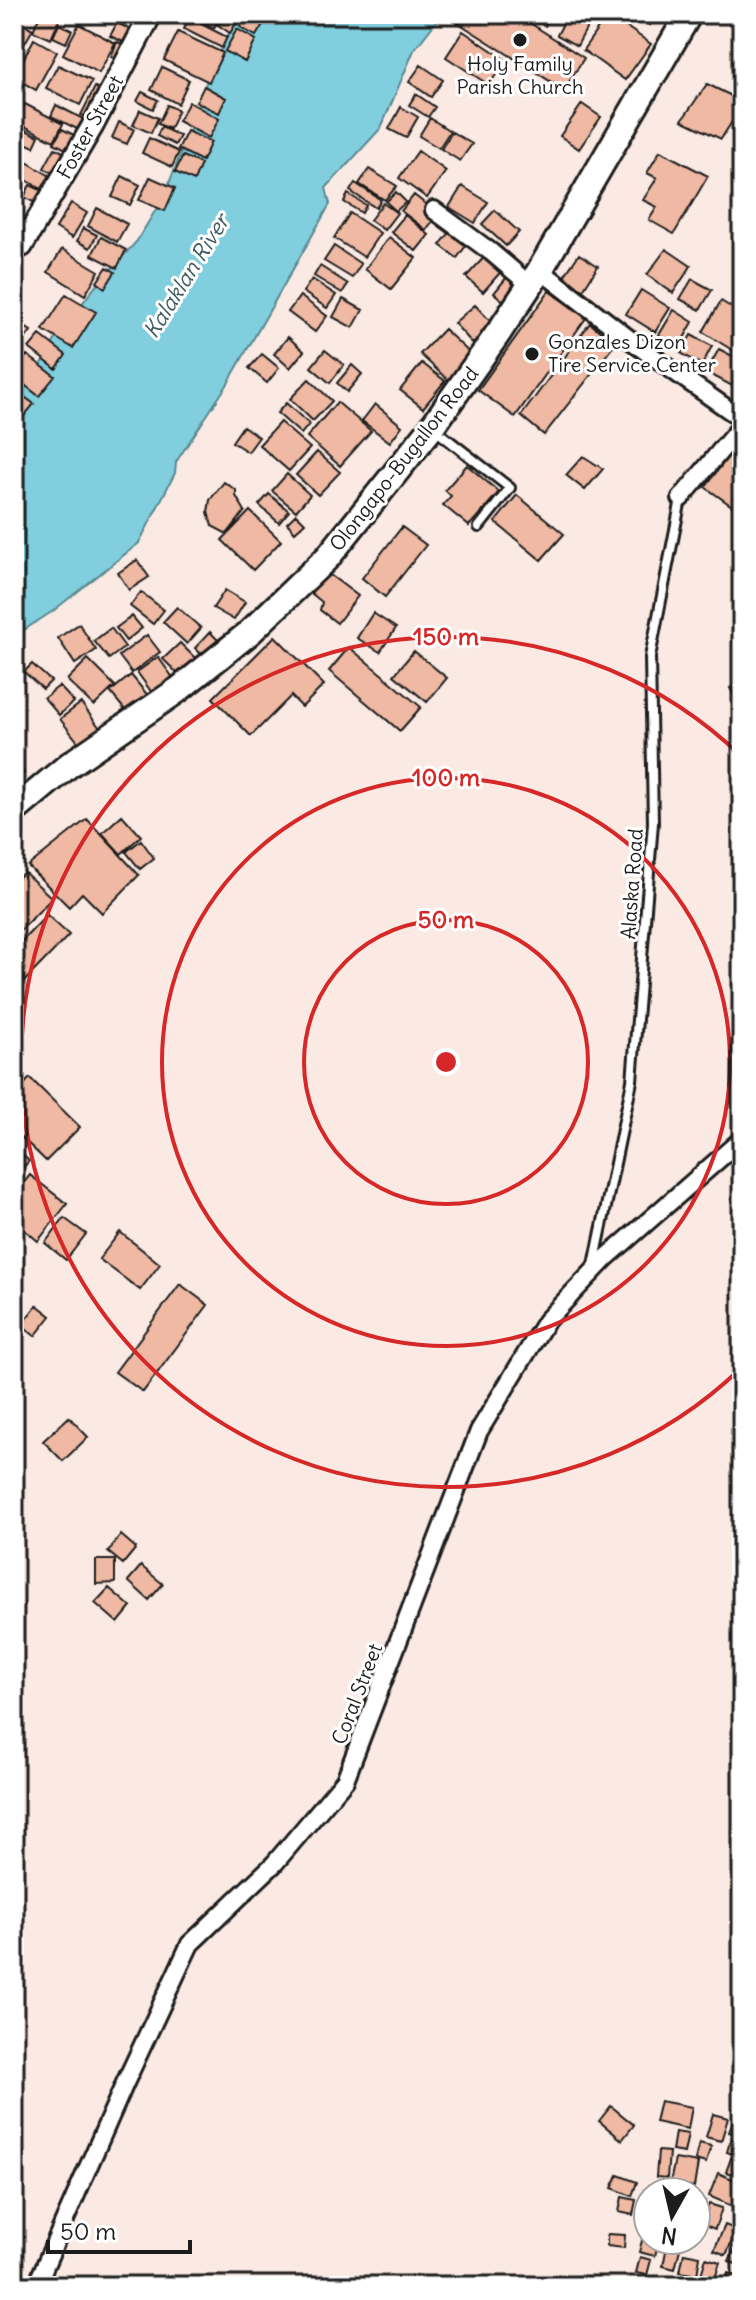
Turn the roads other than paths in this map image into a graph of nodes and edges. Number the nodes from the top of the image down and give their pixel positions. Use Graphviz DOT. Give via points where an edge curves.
graph roads {
  1 [pos="151,14"];
  2 [pos="689,14"];
  3 [pos="434,210"];
  4 [pos="20,242"];
  5 [pos="535,278"];
  6 [pos="742,422"];
  7 [pos="432,427"];
  8 [pos="681,498"];
  9 [pos="479,527"];
  10 [pos="14,811"];
  11 [pos="742,1139"];
  12 [pos="593,1271"];
  13 [pos="36,2286"];
  1 -- 4 [label="street, Foster Street" via="92,127"];
  2 -- 5 [label="main road, Olongapo-Bugallon Road"];
  3 -- 5 [label="street"];
  5 -- 6 [label="street"];
  5 -- 7 [label="main road, Olongapo-Bugallon Road"];
  6 -- 8 [label="street"];
  7 -- 9 [label="lane" via="510,488"];
  7 -- 10 [label="main road, Olongapo-Bugallon Road" via="328,557 249,633"];
  8 -- 12 [label="lane, Alaska Road" via="650,657 653,823 632,1081"];
  11 -- 12 [label="street, Coral Street"];
  12 -- 13 [label="street, Coral Street" via="546,1321 479,1431 345,1780 274,1864 190,1944"];
}
